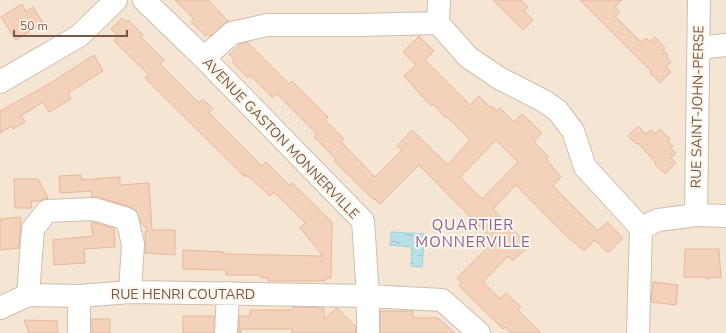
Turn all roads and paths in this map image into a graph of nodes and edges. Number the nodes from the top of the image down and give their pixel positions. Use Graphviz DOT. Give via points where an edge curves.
graph roads {
  1 [pos="116,0"];
  2 [pos="144,0"];
  3 [pos="439,0"];
  4 [pos="699,0"];
  5 [pos="438,23"];
  6 [pos="726,45"];
  7 [pos="698,48"];
  8 [pos="204,58"];
  9 [pos="0,82"];
  10 [pos="696,215"];
  11 [pos="726,216"];
  12 [pos="641,228"];
  13 [pos="130,292"];
  14 [pos="228,293"];
  15 [pos="28,296"];
  16 [pos="79,296"];
  17 [pos="368,296"];
  18 [pos="0,308"];
  19 [pos="79,333"];
  20 [pos="226,333"];
  21 [pos="368,333"];
  22 [pos="480,333"];
  23 [pos="638,333"];
  1 -- 9 [label="street" via="79,36"];
  2 -- 8 [label="street, AVENUE GASTON MONNERVILLE"];
  3 -- 5 [label="street"];
  4 -- 7 [label="street, RUE SAINT-JOHN-PERSE"];
  5 -- 8 [label="street" via="360,26 267,25 232,33"];
  5 -- 12 [label="street" via="468,57 499,78 558,111 573,132 585,167"];
  6 -- 7 [label="street"];
  7 -- 10 [label="street, RUE SAINT-JOHN-PERSE"];
  8 -- 17 [label="street, AVENUE GASTON MONNERVILLE" via="363,221"];
  10 -- 11 [label="street"];
  10 -- 12 [label="street" via="658,220"];
  12 -- 23 [label="street"];
  13 -- 14 [label="street, RUE HENRI COUTARD"];
  13 -- 15 [label="street" via="133,244 127,219 94,209 47,211 33,229"];
  13 -- 16 [label="street, RUE HENRI COUTARD"];
  14 -- 17 [label="street, RUE HENRI COUTARD"];
  14 -- 20 [label="street"];
  15 -- 16 [label="street, RUE HENRI COUTARD"];
  15 -- 18 [label="street, RUE HENRI COUTARD"];
  16 -- 19 [label="street"];
  17 -- 21 [label="street, AVENUE GASTON MONNERVILLE"];
  17 -- 22 [label="street" via="442,300"];
}
